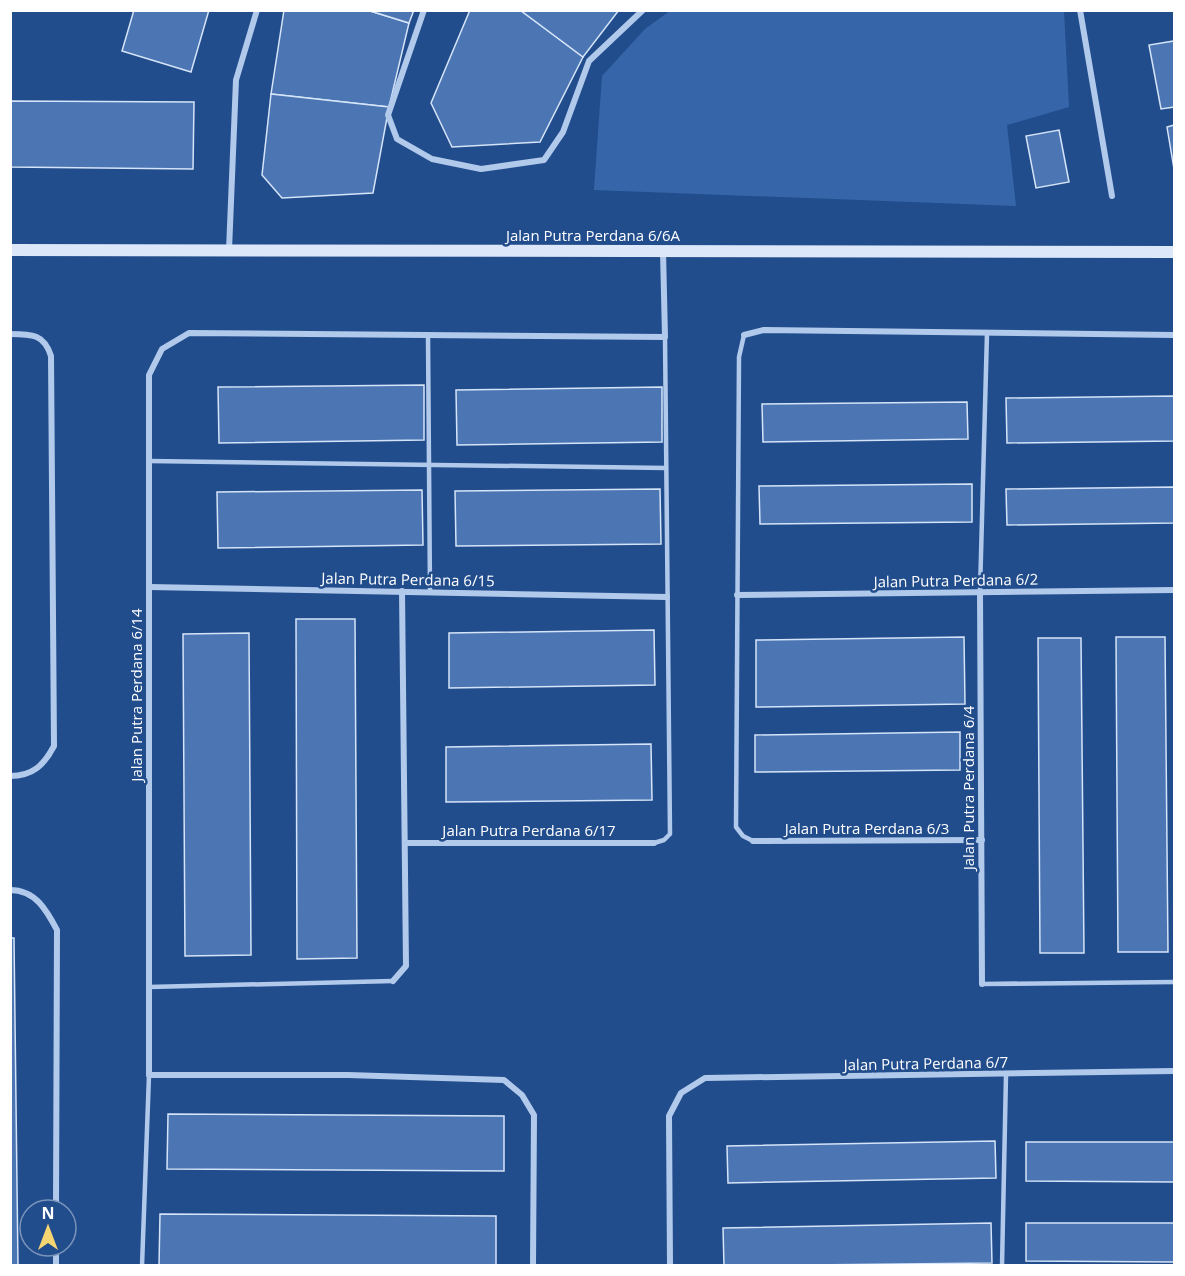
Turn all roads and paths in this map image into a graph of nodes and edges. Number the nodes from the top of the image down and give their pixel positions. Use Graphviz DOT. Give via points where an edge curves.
graph roads {
  1 [pos="257,10"];
  2 [pos="424,10"];
  3 [pos="643,10"];
  4 [pos="1080,10"];
  5 [pos="1112,196"];
  6 [pos="10,250"];
  7 [pos="229,250"];
  8 [pos="663,251"];
  9 [pos="1174,252"];
  10 [pos="987,333"];
  11 [pos="10,334"];
  12 [pos="744,335"];
  13 [pos="1174,335"];
  14 [pos="428,336"];
  15 [pos="665,337"];
  16 [pos="148,462"];
  17 [pos="429,465"];
  18 [pos="666,468"];
  19 [pos="148,587"];
  20 [pos="1174,590"];
  21 [pos="402,591"];
  22 [pos="430,592"];
  23 [pos="980,592"];
  24 [pos="737,595"];
  25 [pos="667,597"];
  26 [pos="10,776"];
  27 [pos="982,840"];
  28 [pos="753,841"];
  29 [pos="405,843"];
  30 [pos="654,843"];
  31 [pos="10,890"];
  32 [pos="393,981"];
  33 [pos="1174,982"];
  34 [pos="982,984"];
  35 [pos="149,987"];
  36 [pos="1174,1071"];
  37 [pos="149,1075"];
  38 [pos="1006,1075"];
  39 [pos="56,1198"];
  40 [pos="141,1266"];
  41 [pos="533,1266"];
  42 [pos="670,1266"];
  43 [pos="1002,1266"];
  1 -- 7 [label="street" via="236,80"];
  2 -- 3 [label="street" via="388,115 397,139 432,159 481,169 544,160 563,132 589,61"];
  4 -- 5 [label="street"];
  6 -- 7 [label="street, Jalan Putra Perdana 6/6A"];
  7 -- 8 [label="street, Jalan Putra Perdana 6/6A"];
  8 -- 9 [label="street, Jalan Putra Perdana 6/6A"];
  8 -- 15 [label="street"];
  10 -- 12 [label="street" via="764,330"];
  10 -- 13 [label="street"];
  10 -- 23 [label="lane"];
  11 -- 26 [label="street" via="35,334 47,343 51,356 54,746 44,763 25,776"];
  12 -- 24 [label="lane" via="739,357"];
  14 -- 15 [label="street"];
  14 -- 16 [label="street, Jalan Putra Perdana 6/14" via="189,333 162,349 148,375"];
  14 -- 17 [label="lane"];
  15 -- 18 [label="lane"];
  16 -- 17 [label="lane"];
  16 -- 19 [label="street, Jalan Putra Perdana 6/14"];
  17 -- 18 [label="lane"];
  17 -- 22 [label="lane"];
  18 -- 25 [label="lane"];
  19 -- 21 [label="street, Jalan Putra Perdana 6/15"];
  19 -- 35 [label="street, Jalan Putra Perdana 6/14"];
  20 -- 23 [label="street, Jalan Putra Perdana 6/2"];
  21 -- 22 [label="street, Jalan Putra Perdana 6/15"];
  21 -- 29 [label="street"];
  22 -- 25 [label="street, Jalan Putra Perdana 6/15"];
  23 -- 24 [label="street, Jalan Putra Perdana 6/2"];
  23 -- 27 [label="street, Jalan Putra Perdana 6/4"];
  24 -- 28 [label="lane" via="736,827 742,836"];
  25 -- 30 [label="lane" via="670,834"];
  27 -- 28 [label="street, Jalan Putra Perdana 6/3"];
  27 -- 34 [label="street, Jalan Putra Perdana 6/4"];
  29 -- 30 [label="street, Jalan Putra Perdana 6/17"];
  29 -- 32 [label="street" via="406,966"];
  31 -- 39 [label="street" via="42,902 57,930"];
  32 -- 35 [label="lane"];
  33 -- 34 [label="lane"];
  35 -- 37 [label="street, Jalan Putra Perdana 6/14"];
  36 -- 38 [label="street, Jalan Putra Perdana 6/7"];
  37 -- 40 [label="lane"];
  37 -- 41 [label="street" via="372,1075 504,1080 522,1095 534,1115"];
  38 -- 42 [label="street, Jalan Putra Perdana 6/7" via="705,1078 681,1093 669,1116"];
  38 -- 43 [label="lane"];
}
